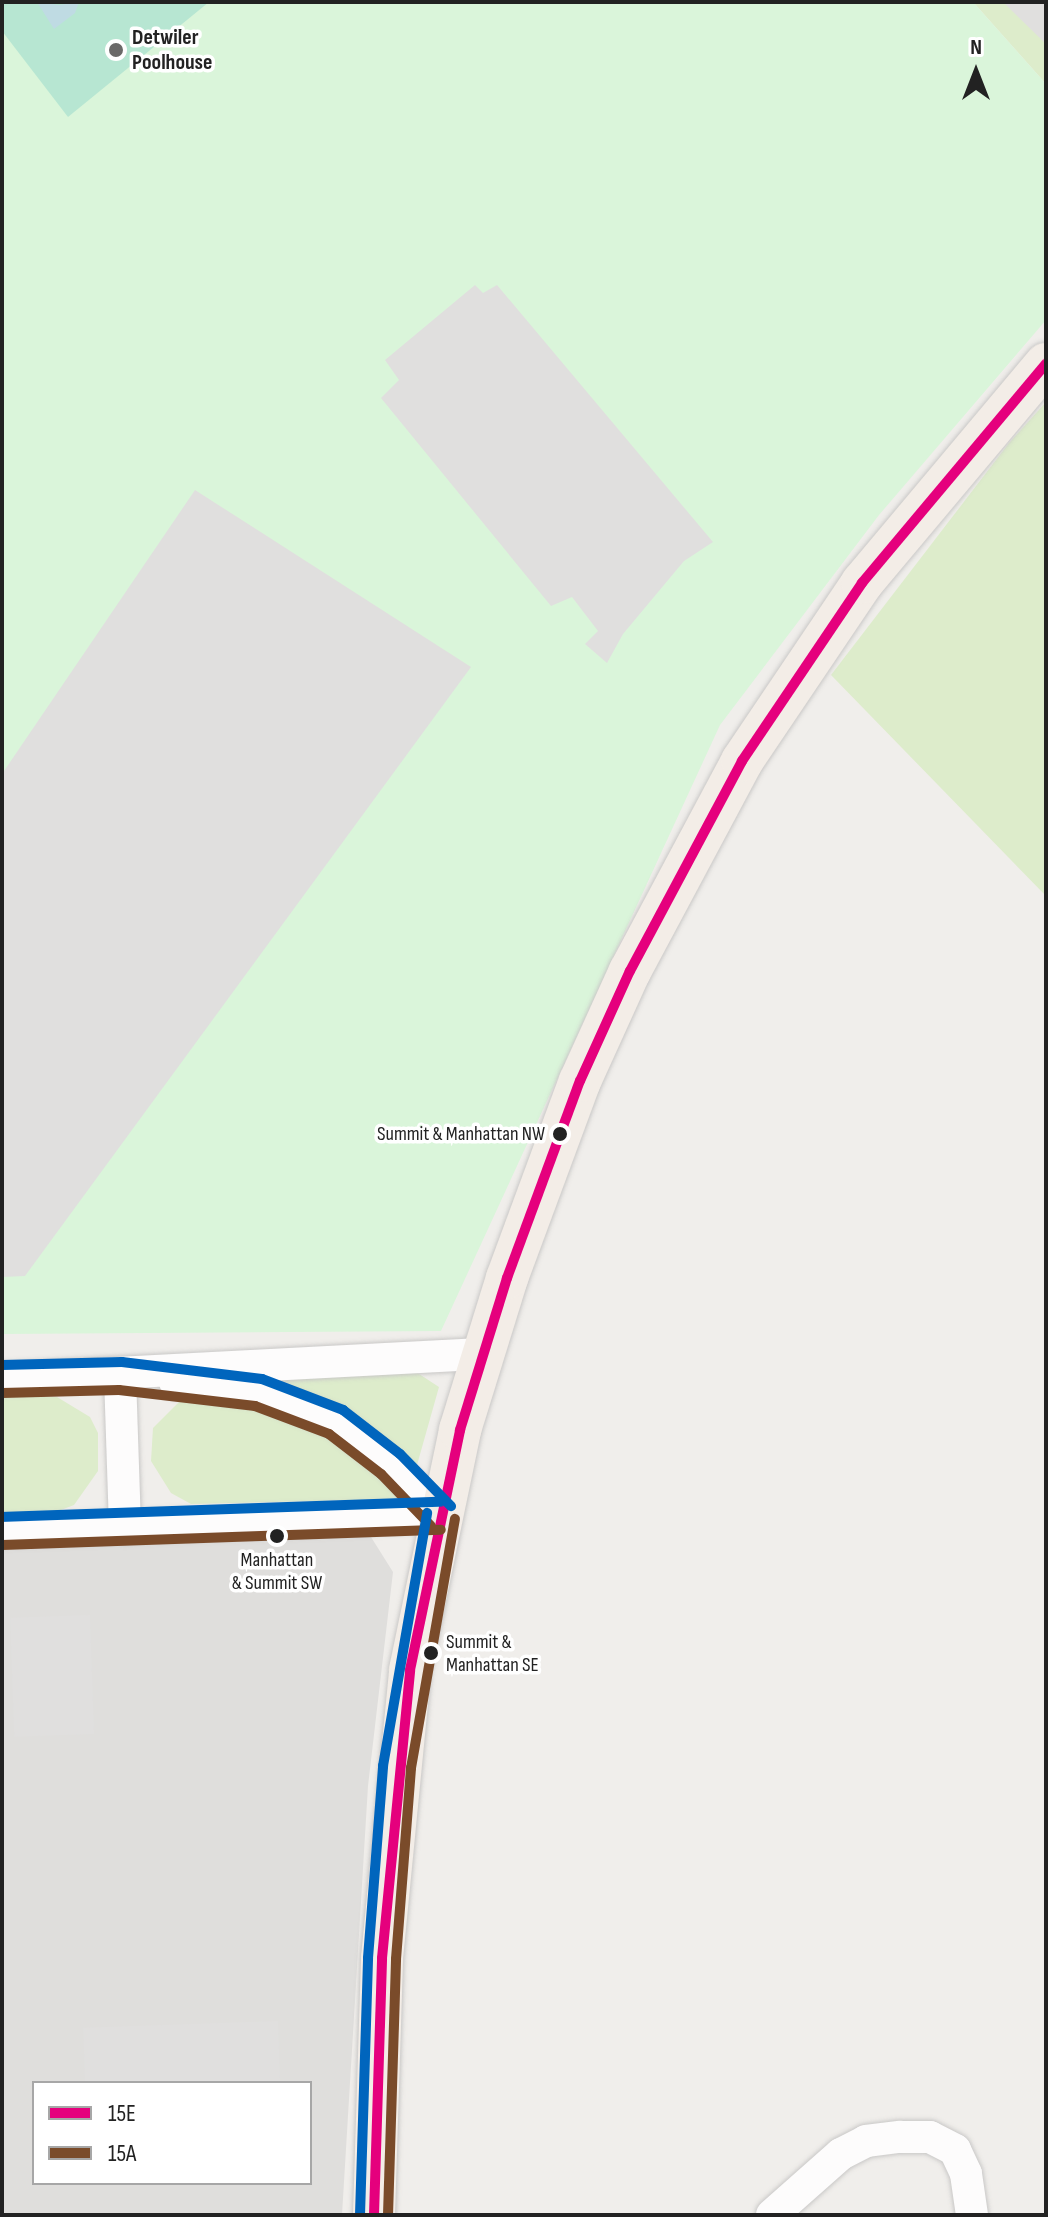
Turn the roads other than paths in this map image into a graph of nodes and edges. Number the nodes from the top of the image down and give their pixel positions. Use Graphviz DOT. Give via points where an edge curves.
graph roads {
  1 [pos="1046,364"];
  2 [pos="481,1354"];
  3 [pos="120,1376"];
  4 [pos="2,1379"];
  5 [pos="441,1516"];
  6 [pos="125,1528"];
  7 [pos="2,1531"];
  8 [pos="374,2215"];
  9 [pos="772,2215"];
  10 [pos="972,2215"];
  1 -- 2 [label="main road" via="862,583 728,786 630,971 580,1081"];
  2 -- 3 [label="street" via="200,1366"];
  2 -- 5 [label="main road"];
  3 -- 4 [label="street"];
  3 -- 5 [label="street" via="258,1392 336,1422 390,1464"];
  3 -- 6 [label="street"];
  5 -- 6 [label="street"];
  5 -- 8 [label="main road" via="412,1656 397,1767 382,1958"];
  6 -- 7 [label="street"];
  9 -- 10 [label="street" via="815,2174 866,2141 930,2137 955,2150 966,2174"];
}
